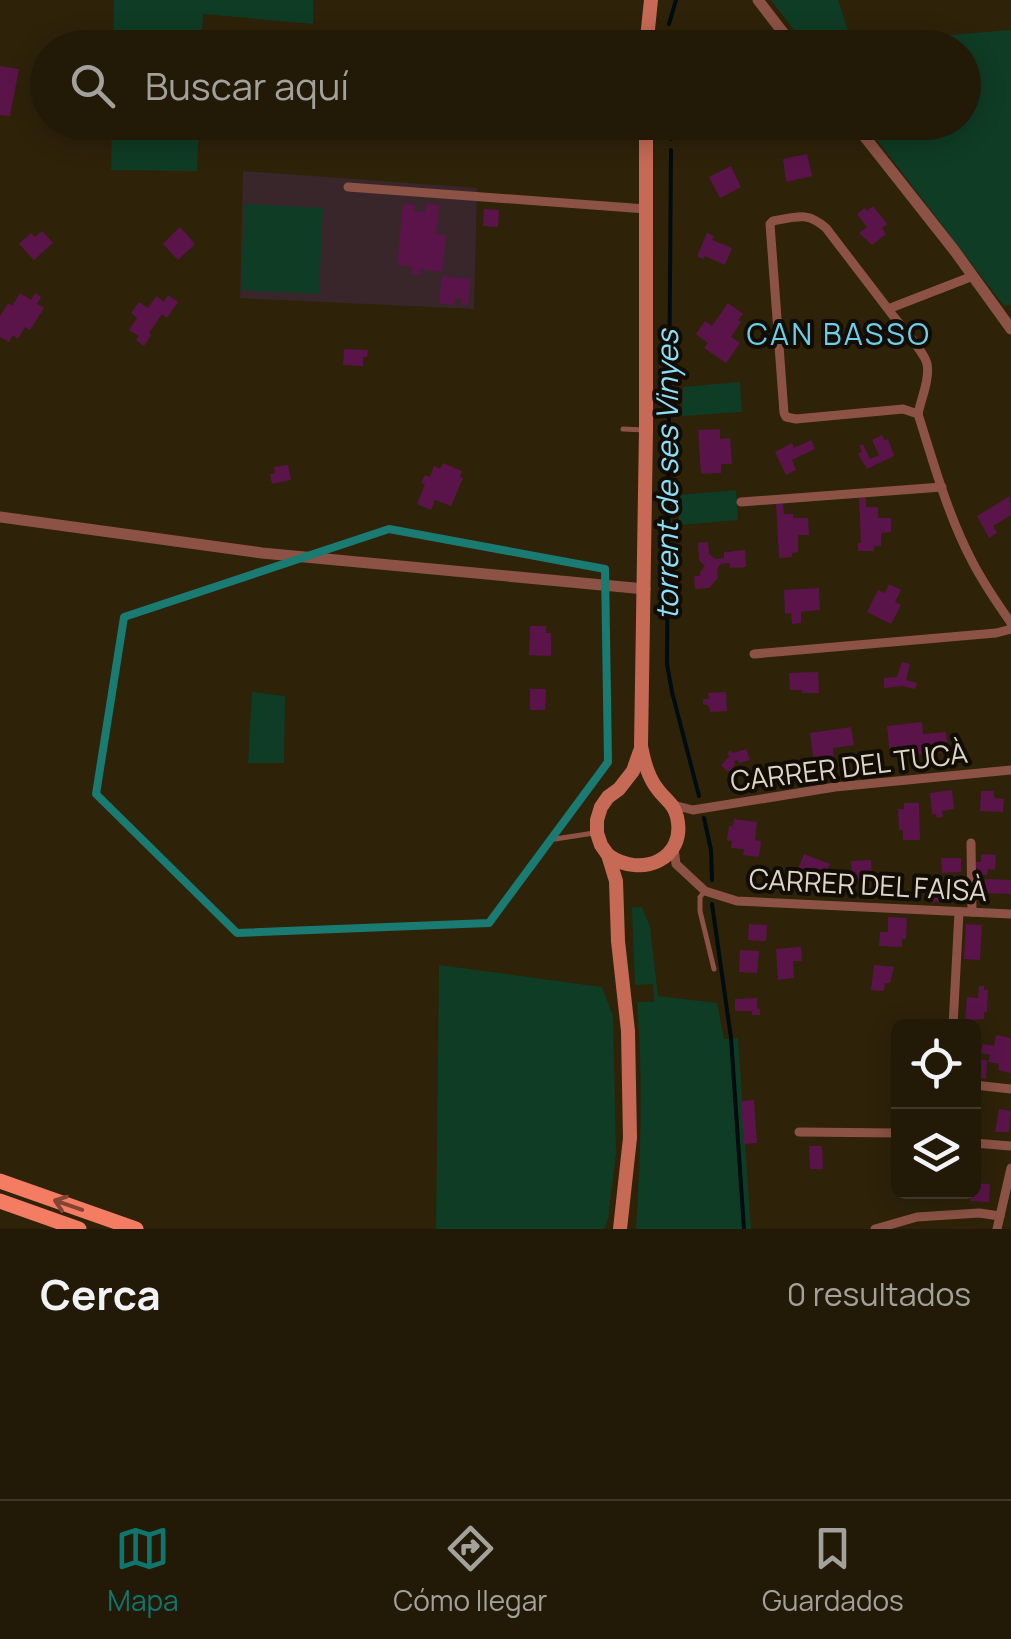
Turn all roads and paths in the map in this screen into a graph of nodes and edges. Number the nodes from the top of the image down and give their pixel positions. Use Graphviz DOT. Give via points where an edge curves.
graph roads {
  1 [pos="650,0"];
  2 [pos="758,0"];
  3 [pos="648,30"];
  4 [pos="781,30"];
  5 [pos="646,140"];
  6 [pos="868,140"];
  7 [pos="348,187"];
  8 [pos="646,209"];
  9 [pos="973,276"];
  10 [pos="888,308"];
  11 [pos="1011,329"];
  12 [pos="918,414"];
  13 [pos="623,429"];
  14 [pos="646,430"];
  15 [pos="942,487"];
  16 [pos="741,502"];
  17 [pos="0,518"];
  18 [pos="645,589"];
  19 [pos="1011,626"];
  20 [pos="754,654"];
  21 [pos="642,746"];
  22 [pos="1011,770"];
  23 [pos="619,789"];
  24 [pos="659,791"];
  25 [pos="672,805"];
  26 [pos="692,810"];
  27 [pos="678,827"];
  28 [pos="597,832"];
  29 [pos="555,839"];
  30 [pos="971,843"];
  31 [pos="673,845"];
  32 [pos="608,855"];
  33 [pos="676,864"];
  34 [pos="647,865"];
  35 [pos="705,891"];
  36 [pos="617,896"];
  37 [pos="959,912"];
  38 [pos="972,912"];
  39 [pos="1011,914"];
  40 [pos="714,969"];
  41 [pos="952,1019"];
  42 [pos="981,1086"];
  43 [pos="1011,1089"];
  44 [pos="799,1132"];
  45 [pos="891,1133"];
  46 [pos="981,1144"];
  47 [pos="1011,1146"];
  48 [pos="1011,1168"];
  49 [pos="0,1181"];
  50 [pos="0,1201"];
  51 [pos="1007,1201"];
  52 [pos="1000,1216"];
  53 [pos="78,1229"];
  54 [pos="136,1229"];
  55 [pos="620,1229"];
  56 [pos="875,1229"];
  57 [pos="997,1229"];
  1 -- 3 [label="main road"];
  2 -- 4 [label="street"];
  5 -- 8 [label="main road"];
  6 -- 9 [label="street"];
  7 -- 8 [label="street"];
  8 -- 14 [label="main road"];
  9 -- 10 [label="street"];
  9 -- 11 [label="street"];
  10 -- 12 [label="street" via="927,360"];
  10 -- 12 [label="street" via="813,218 770,224 786,417 904,409"];
  12 -- 15 [label="street"];
  13 -- 14 [label="lane"];
  14 -- 18 [label="main road"];
  15 -- 16 [label="street"];
  15 -- 19 [label="street" via="970,559"];
  17 -- 18 [label="street" via="262,553"];
  18 -- 21 [label="main road"];
  19 -- 20 [label="street" via="996,633"];
  21 -- 23 [label="main road"];
  21 -- 24 [label="main road"];
  22 -- 26 [label="street, CARRER DEL TUCÀ" via="835,787"];
  23 -- 24 [label="main road"];
  23 -- 28 [label="main road" via="600,807"];
  24 -- 25 [label="main road"];
  25 -- 26 [label="street, CARRER DEL TUCÀ"];
  25 -- 27 [label="main road"];
  26 -- 27 [label="street, CARRER DEL TUCÀ"];
  27 -- 31 [label="main road"];
  28 -- 29 [label="lane"];
  28 -- 32 [label="main road"];
  30 -- 38 [label="street"];
  31 -- 33 [label="street"];
  31 -- 34 [label="main road"];
  32 -- 34 [label="main road"];
  32 -- 36 [label="main road"];
  33 -- 34 [label="street"];
  33 -- 35 [label="street, CARRER DEL FAISÀ"];
  34 -- 36 [label="main road"];
  35 -- 37 [label="street, CARRER DEL FAISÀ" via="736,901"];
  35 -- 40 [label="lane" via="700,911"];
  36 -- 55 [label="main road" via="630,1084"];
  37 -- 38 [label="street, CARRER DEL FAISÀ"];
  37 -- 41 [label="street"];
  38 -- 39 [label="street, CARRER DEL FAISÀ"];
  42 -- 43 [label="street"];
  44 -- 45 [label="street"];
  46 -- 47 [label="street"];
  48 -- 51 [label="street"];
  54 -- 49 [label="main road, one-way"];
  50 -- 53 [label="main road"];
  51 -- 52 [label="street"];
  52 -- 56 [label="street" via="918,1217"];
  52 -- 57 [label="street"];
}
